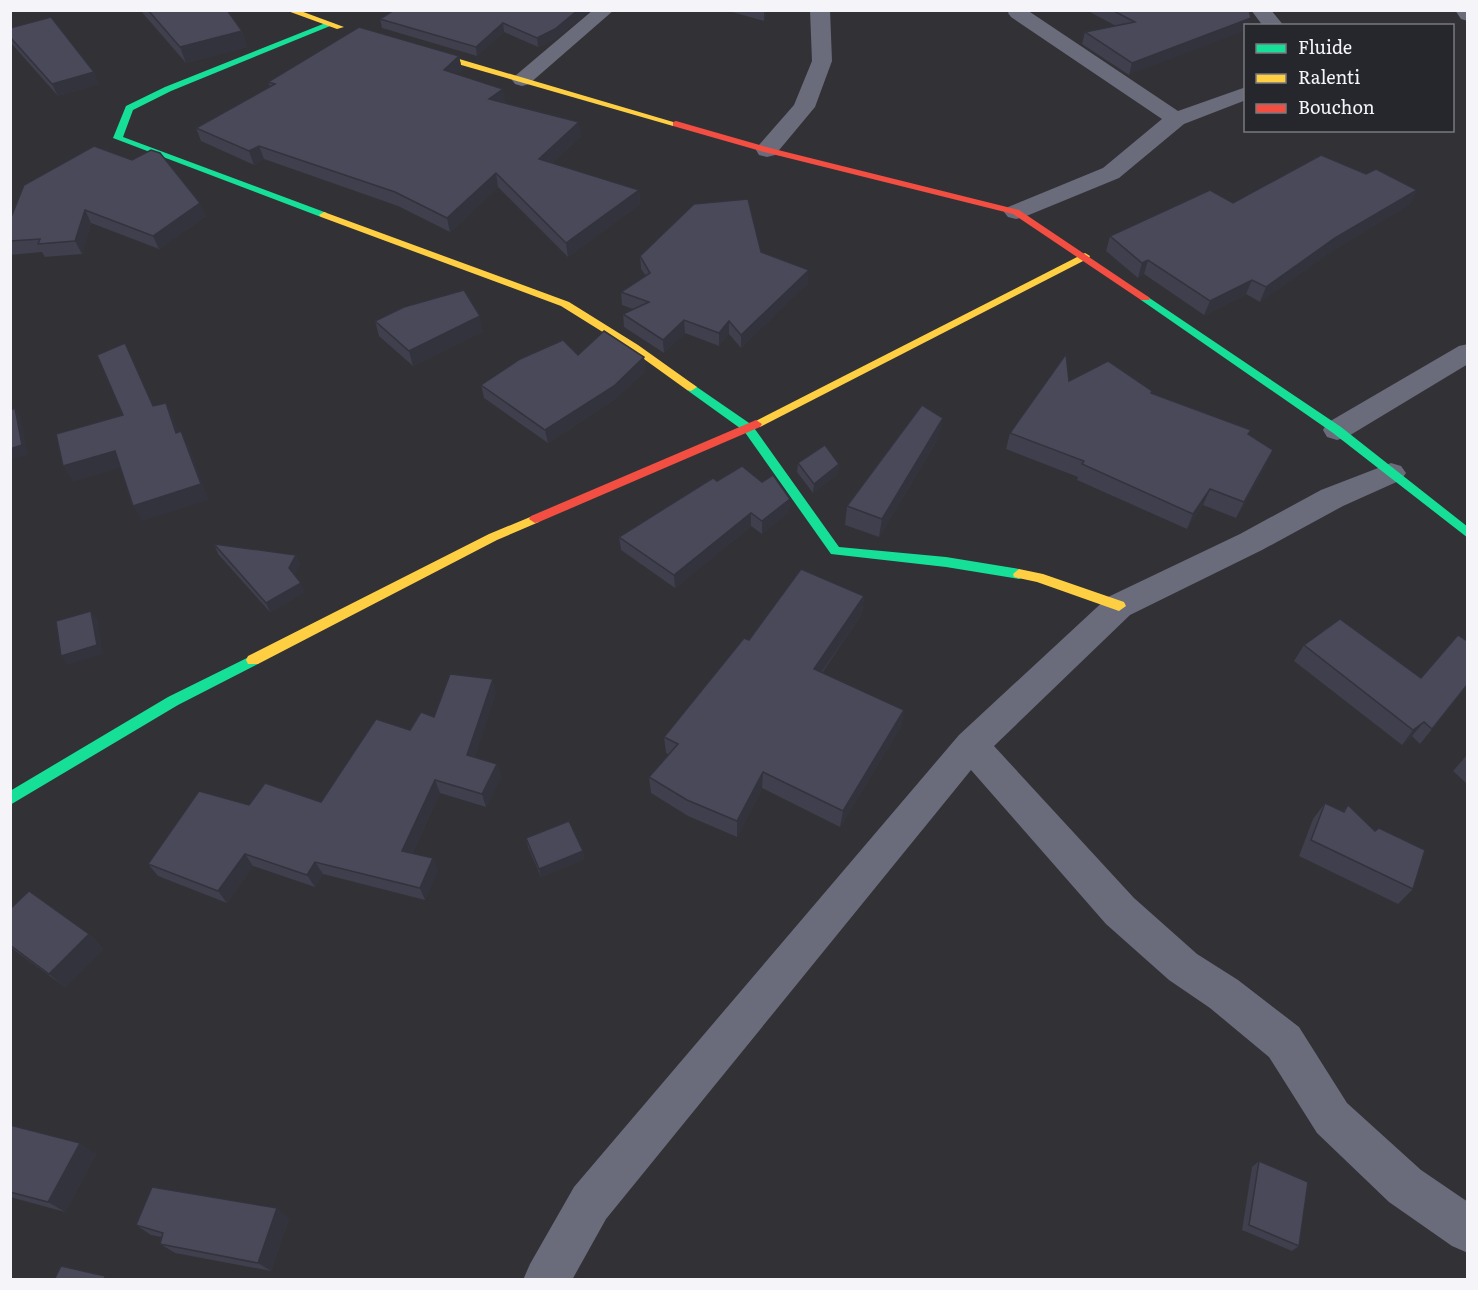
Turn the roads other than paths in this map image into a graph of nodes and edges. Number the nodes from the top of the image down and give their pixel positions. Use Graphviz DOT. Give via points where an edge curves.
graph roads {
  1 [pos="289,10"];
  2 [pos="605,10"];
  3 [pos="820,10"];
  4 [pos="1022,10"];
  5 [pos="1260,10"];
  6 [pos="1464,10"];
  7 [pos="1467,15"];
  8 [pos="331,24"];
  9 [pos="1272,24"];
  10 [pos="354,31"];
  11 [pos="410,47"];
  12 [pos="522,80"];
  13 [pos="1244,93"];
  14 [pos="1176,119"];
  15 [pos="767,150"];
  16 [pos="1016,212"];
  17 [pos="1085,256"];
  18 [pos="1467,352"];
  19 [pos="748,428"];
  20 [pos="1337,430"];
  21 [pos="1391,472"];
  22 [pos="1467,534"];
  23 [pos="1119,606"];
  24 [pos="971,745"];
  25 [pos="10,799"];
  26 [pos="1467,1230"];
  27 [pos="546,1280"];
  1 -- 8 [label="street"];
  2 -- 12 [label="street"];
  3 -- 15 [label="street" via="822,61 808,98"];
  4 -- 14 [label="street" via="1018,13"];
  5 -- 9 [label="street"];
  6 -- 7 [label="street"];
  8 -- 10 [label="street"];
  8 -- 19 [label="street" via="129,108 118,138 565,304 634,347"];
  11 -- 12 [label="street"];
  12 -- 15 [label="street"];
  13 -- 14 [label="street"];
  14 -- 16 [label="street" via="1111,173"];
  15 -- 16 [label="street"];
  16 -- 17 [label="street"];
  17 -- 19 [label="street"];
  17 -- 20 [label="street"];
  18 -- 20 [label="street"];
  19 -- 23 [label="street" via="836,551 946,562 1038,577"];
  19 -- 25 [label="street" via="493,537 173,701"];
  20 -- 21 [label="street"];
  21 -- 22 [label="street"];
  21 -- 23 [label="street"];
  23 -- 24 [label="street"];
  24 -- 26 [label="street" via="1120,911 1183,967 1284,1042 1332,1118 1405,1186"];
  24 -- 27 [label="street" via="590,1203"];
}
